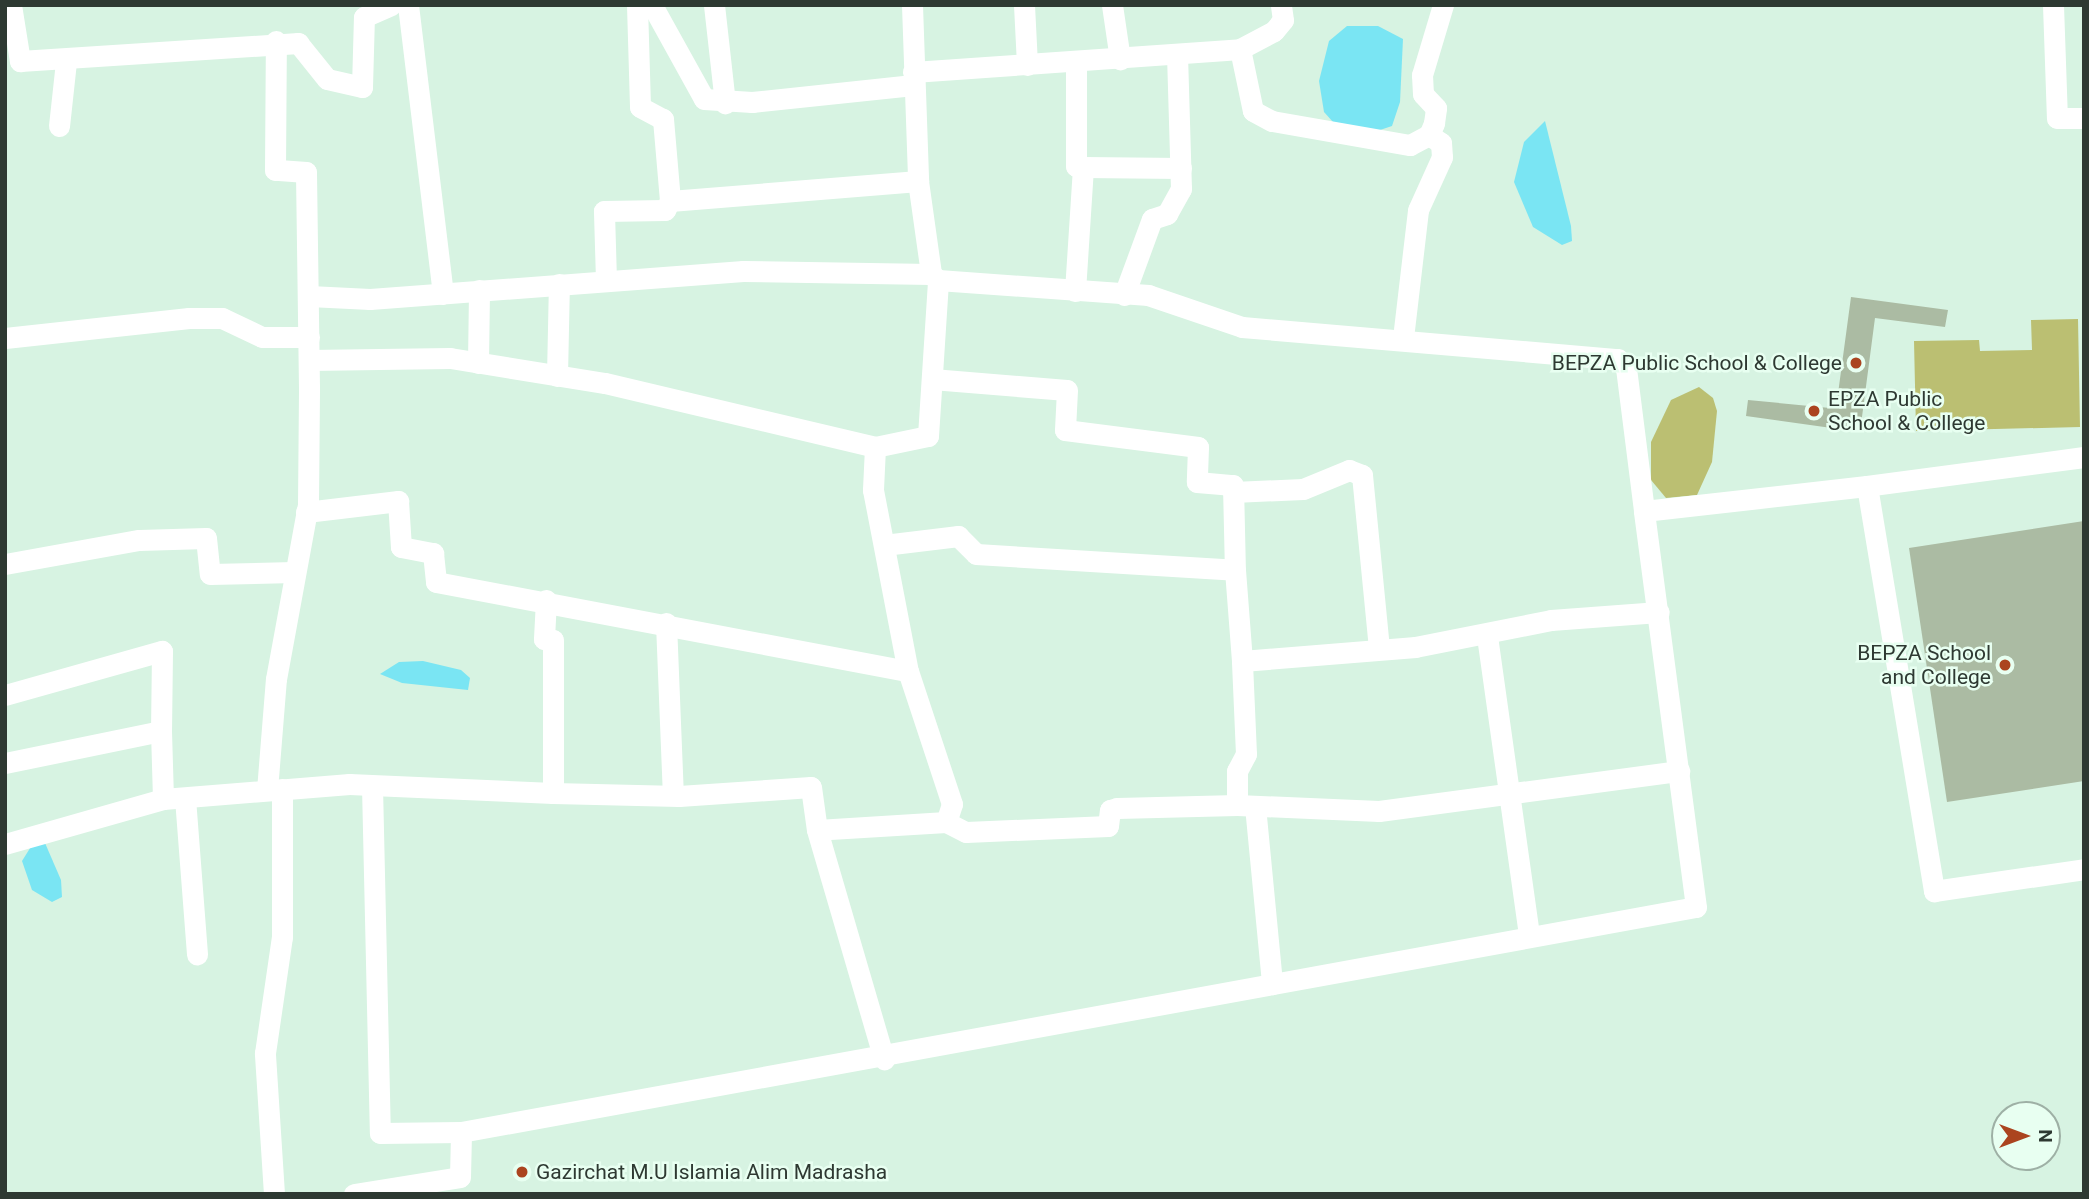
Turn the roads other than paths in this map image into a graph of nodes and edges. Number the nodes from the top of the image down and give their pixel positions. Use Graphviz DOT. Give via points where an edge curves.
graph roads {
  1 [pos="11,5"];
  2 [pos="391,5"];
  3 [pos="408,5"];
  4 [pos="638,5"];
  5 [pos="652,5"];
  6 [pos="714,5"];
  7 [pos="912,5"];
  8 [pos="1024,5"];
  9 [pos="1112,5"];
  10 [pos="1280,5"];
  11 [pos="1443,5"];
  12 [pos="2053,5"];
  13 [pos="276,41"];
  14 [pos="1240,49"];
  15 [pos="1177,54"];
  16 [pos="1120,59"];
  17 [pos="66,62"];
  18 [pos="1076,62"];
  19 [pos="1027,65"];
  20 [pos="913,78"];
  21 [pos="724,103"];
  22 [pos="2084,118"];
  23 [pos="59,126"];
  24 [pos="1429,135"];
  25 [pos="1083,167"];
  26 [pos="1181,168"];
  27 [pos="918,181"];
  28 [pos="670,201"];
  29 [pos="935,277"];
  30 [pos="606,280"];
  31 [pos="559,284"];
  32 [pos="479,290"];
  33 [pos="1075,291"];
  34 [pos="443,294"];
  35 [pos="1124,295"];
  36 [pos="309,296"];
  37 [pos="309,337"];
  38 [pos="5,338"];
  39 [pos="1403,338"];
  40 [pos="309,360"];
  41 [pos="478,363"];
  42 [pos="557,376"];
  43 [pos="932,379"];
  44 [pos="875,447"];
  45 [pos="2084,457"];
  46 [pos="1867,486"];
  47 [pos="1233,492"];
  48 [pos="1644,511"];
  49 [pos="306,512"];
  50 [pos="884,545"];
  51 [pos="5,564"];
  52 [pos="1235,570"];
  53 [pos="294,572"];
  54 [pos="545,600"];
  55 [pos="1659,612"];
  56 [pos="666,623"];
  57 [pos="1487,636"];
  58 [pos="1379,647"];
  59 [pos="1242,661"];
  60 [pos="908,671"];
  61 [pos="5,695"];
  62 [pos="160,731"];
  63 [pos="5,763"];
  64 [pos="1679,771"];
  65 [pos="372,786"];
  66 [pos="275,790"];
  67 [pos="1512,791"];
  68 [pos="553,793"];
  69 [pos="673,795"];
  70 [pos="186,798"];
  71 [pos="163,799"];
  72 [pos="1246,806"];
  73 [pos="946,822"];
  74 [pos="817,830"];
  75 [pos="6,840"];
  76 [pos="2084,869"];
  77 [pos="1529,936"];
  78 [pos="197,954"];
  79 [pos="1272,984"];
  80 [pos="884,1059"];
  81 [pos="461,1132"];
  82 [pos="274,1194"];
  83 [pos="354,1194"];
  1 -- 17 [label="street" via="20,61"];
  2 -- 13 [label="street" via="364,17 362,87 327,79 308,49"];
  3 -- 34 [label="street"];
  4 -- 28 [label="street" via="640,107 663,119"];
  5 -- 21 [label="street" via="704,99"];
  6 -- 21 [label="street"];
  7 -- 20 [label="street"];
  8 -- 19 [label="street"];
  9 -- 16 [label="street"];
  10 -- 14 [label="street" via="1283,20 1274,31"];
  11 -- 24 [label="street" via="1422,75 1423,94 1436,108"];
  12 -- 22 [label="street" via="2057,118"];
  13 -- 17 [label="street"];
  13 -- 36 [label="street" via="275,170 306,172"];
  14 -- 15 [label="street"];
  14 -- 24 [label="street" via="1253,111 1272,121 1393,144 1410,145"];
  15 -- 16 [label="street"];
  15 -- 26 [label="street"];
  16 -- 18 [label="street"];
  17 -- 23 [label="street"];
  18 -- 19 [label="street"];
  18 -- 25 [label="street" via="1076,166"];
  19 -- 20 [label="street"];
  20 -- 21 [label="street"];
  20 -- 27 [label="street"];
  24 -- 39 [label="street" via="1441,143 1442,157 1418,210"];
  25 -- 26 [label="street"];
  25 -- 33 [label="street"];
  26 -- 35 [label="street" via="1174,206 1152,219"];
  27 -- 28 [label="street"];
  27 -- 29 [label="street"];
  28 -- 30 [label="street" via="664,209 604,211"];
  29 -- 30 [label="street" via="743,271"];
  29 -- 33 [label="street"];
  29 -- 43 [label="street"];
  30 -- 31 [label="street"];
  31 -- 32 [label="street"];
  31 -- 42 [label="street"];
  32 -- 34 [label="street"];
  32 -- 41 [label="street"];
  33 -- 35 [label="street"];
  34 -- 36 [label="street"];
  35 -- 39 [label="street" via="1148,295 1242,327"];
  36 -- 37 [label="street"];
  37 -- 38 [label="street" via="262,337 222,317 189,317"];
  37 -- 40 [label="street"];
  39 -- 48 [label="street" via="1618,359 1626,368"];
  40 -- 41 [label="street"];
  40 -- 49 [label="street"];
  41 -- 42 [label="street"];
  42 -- 44 [label="street"];
  43 -- 44 [label="street" via="928,436"];
  43 -- 47 [label="street" via="1071,391 1065,430 1196,446 1197,482 1230,484"];
  44 -- 50 [label="street" via="873,490"];
  45 -- 46 [label="street"];
  46 -- 48 [label="street"];
  46 -- 76 [label="street" via="1934,891"];
  47 -- 52 [label="street"];
  47 -- 58 [label="street" via="1303,489 1349,470 1362,475"];
  48 -- 55 [label="street"];
  49 -- 53 [label="street"];
  49 -- 54 [label="street" via="398,501 401,547 433,553 436,582"];
  50 -- 52 [label="street" via="958,536 975,554"];
  50 -- 60 [label="street"];
  51 -- 53 [label="street" via="139,540 206,538 210,574"];
  52 -- 59 [label="street"];
  53 -- 66 [label="street"];
  54 -- 56 [label="street"];
  54 -- 68 [label="street" via="544,639 553,640"];
  55 -- 57 [label="street" via="1551,620"];
  55 -- 64 [label="street"];
  56 -- 60 [label="street"];
  56 -- 69 [label="street"];
  57 -- 58 [label="street"];
  57 -- 67 [label="street"];
  58 -- 59 [label="street"];
  59 -- 72 [label="street" via="1246,754 1237,771"];
  60 -- 73 [label="street" via="950,786"];
  61 -- 62 [label="street" via="162,651"];
  62 -- 63 [label="street"];
  62 -- 71 [label="street"];
  64 -- 67 [label="street"];
  64 -- 77 [label="street" via="1696,907"];
  65 -- 66 [label="street"];
  65 -- 68 [label="street"];
  65 -- 81 [label="street" via="380,1133"];
  66 -- 70 [label="street"];
  66 -- 82 [label="street" via="282,937 265,1054"];
  67 -- 72 [label="street" via="1467,803 1379,810"];
  67 -- 77 [label="street"];
  68 -- 69 [label="street"];
  69 -- 74 [label="street" via="811,787"];
  70 -- 71 [label="street"];
  70 -- 78 [label="street"];
  71 -- 75 [label="street"];
  72 -- 73 [label="street" via="1117,808 1110,810 1108,826 966,832"];
  72 -- 79 [label="street"];
  73 -- 74 [label="street"];
  74 -- 80 [label="street"];
  77 -- 79 [label="street"];
  79 -- 80 [label="street"];
  80 -- 81 [label="street"];
  81 -- 83 [label="street" via="460,1177"];
}
